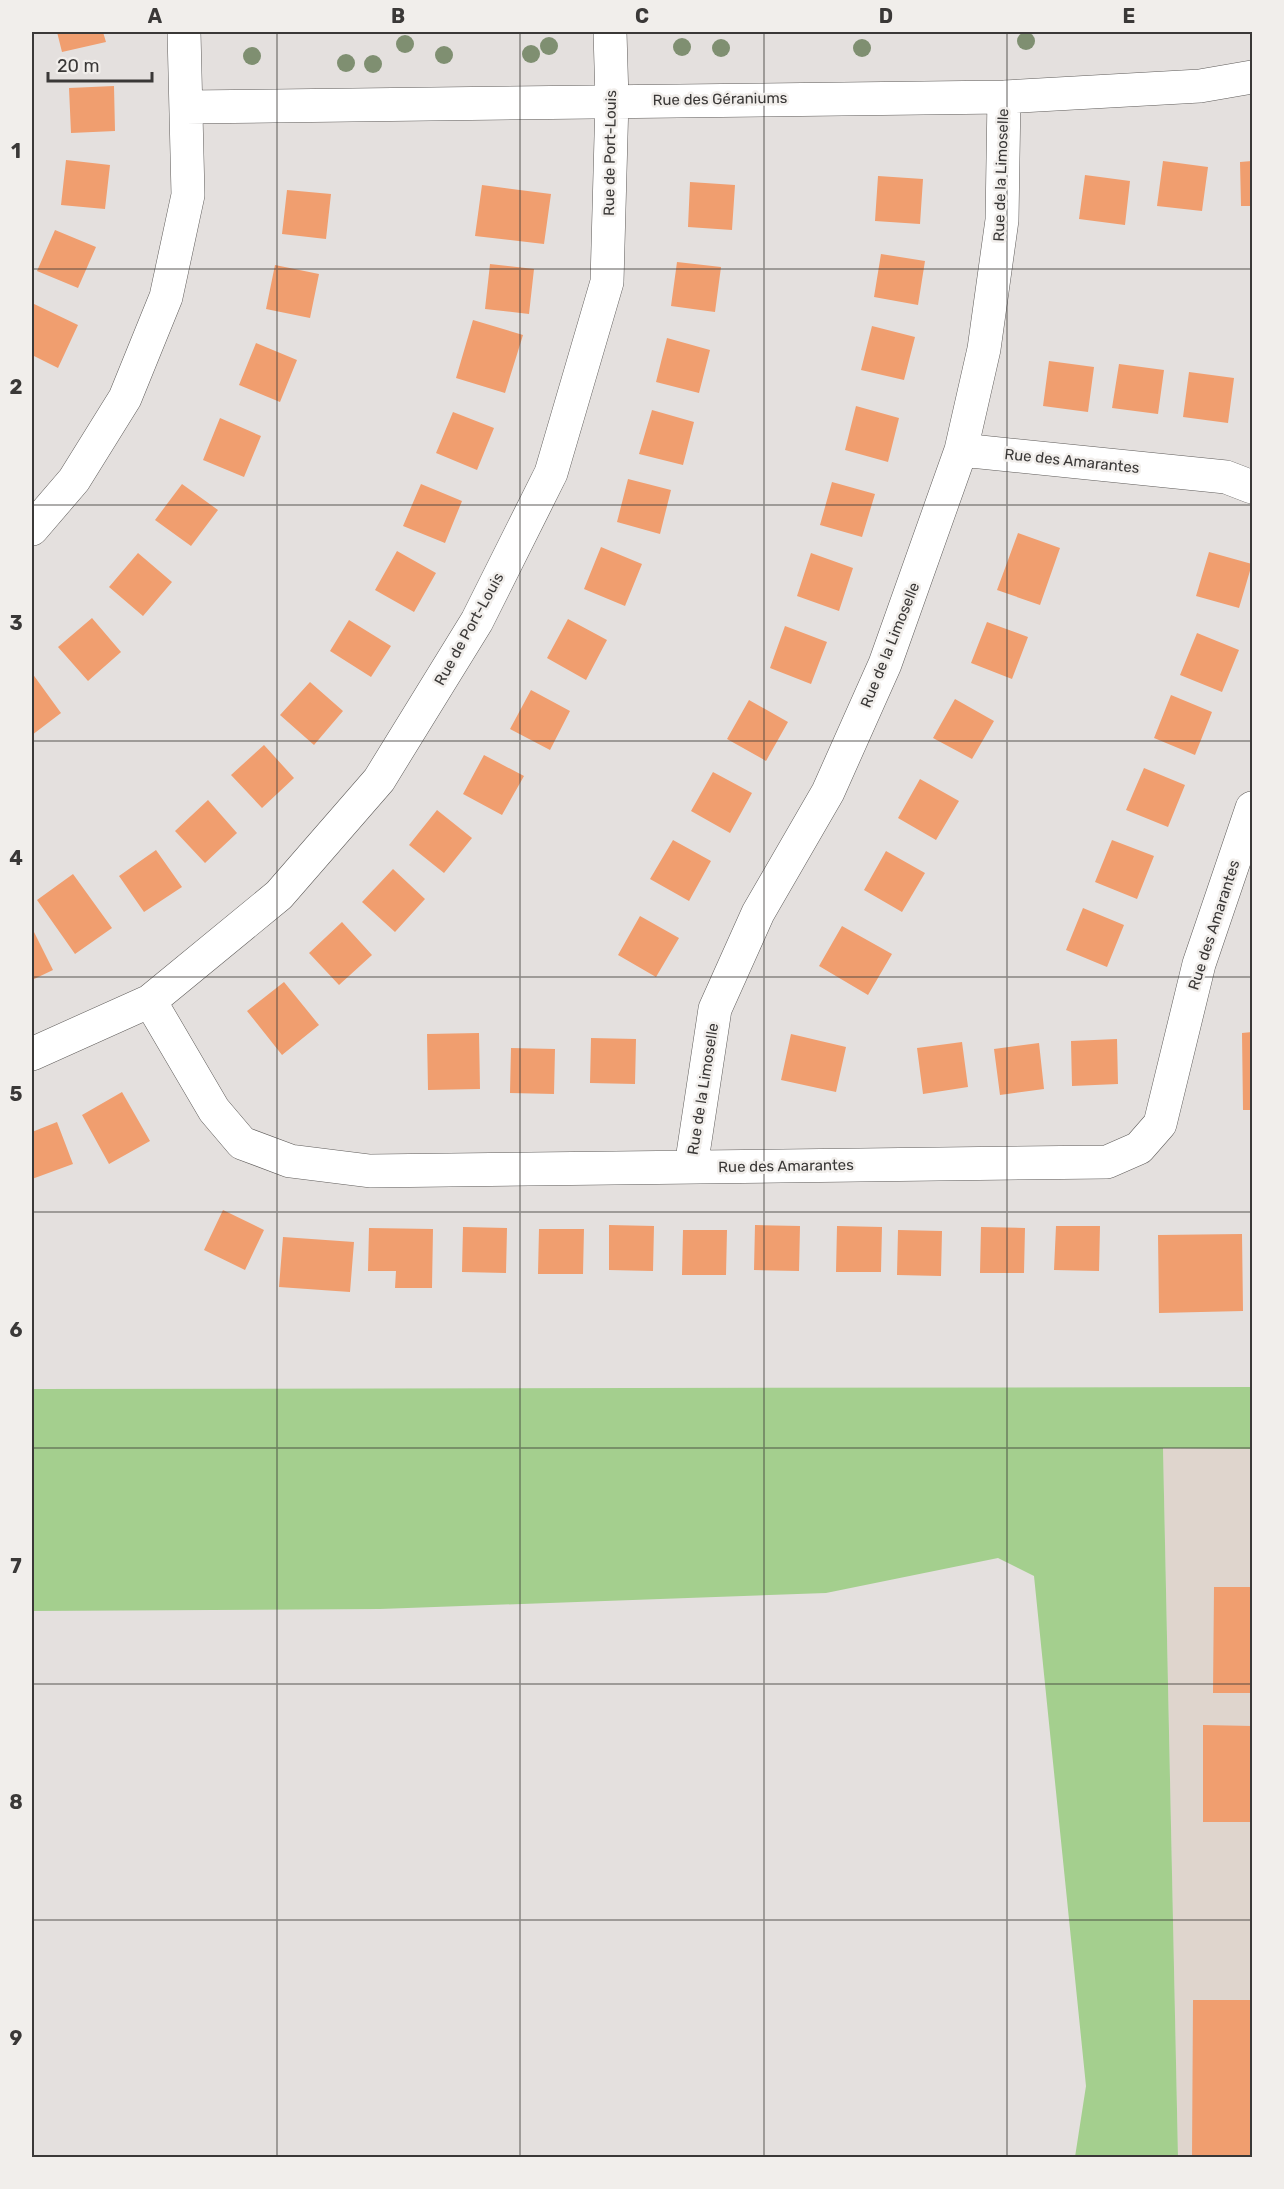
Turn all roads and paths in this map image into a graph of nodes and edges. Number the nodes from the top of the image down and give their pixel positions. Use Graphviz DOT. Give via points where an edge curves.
graph roads {
  1 [pos="184,32"];
  2 [pos="610,32"];
  3 [pos="1252,77"];
  4 [pos="1004,97"];
  5 [pos="612,100"];
  6 [pos="186,107"];
  7 [pos="961,450"];
  8 [pos="1252,487"];
  9 [pos="32,529"];
  10 [pos="1252,808"];
  11 [pos="150,1001"];
  12 [pos="32,1054"];
  13 [pos="691,1167"];
  1 -- 6 [label="street"];
  2 -- 5 [label="street, Rue de Port-Louis"];
  3 -- 4 [label="street, Rue des Géraniums" via="1200,86"];
  4 -- 5 [label="street, Rue des Géraniums"];
  4 -- 7 [label="street, Rue de la Limoselle" via="1002,220 984,349"];
  5 -- 6 [label="street, Rue des Géraniums"];
  5 -- 11 [label="street, Rue de Port-Louis" via="607,282 551,473 477,621 379,780 279,895"];
  6 -- 9 [label="street" via="188,195 166,297 125,398 74,480"];
  7 -- 8 [label="street, Rue des Amarantes" via="1226,477"];
  7 -- 13 [label="street, Rue de la Limoselle" via="885,664 828,792 758,913 715,1009"];
  10 -- 13 [label="street, Rue des Amarantes" via="1199,964 1160,1124 1139,1148 1107,1162"];
  11 -- 12 [label="street, Rue de Port-Louis"];
  11 -- 13 [label="street, Rue des Amarantes" via="214,1110 242,1143 290,1161 370,1171"];
}
